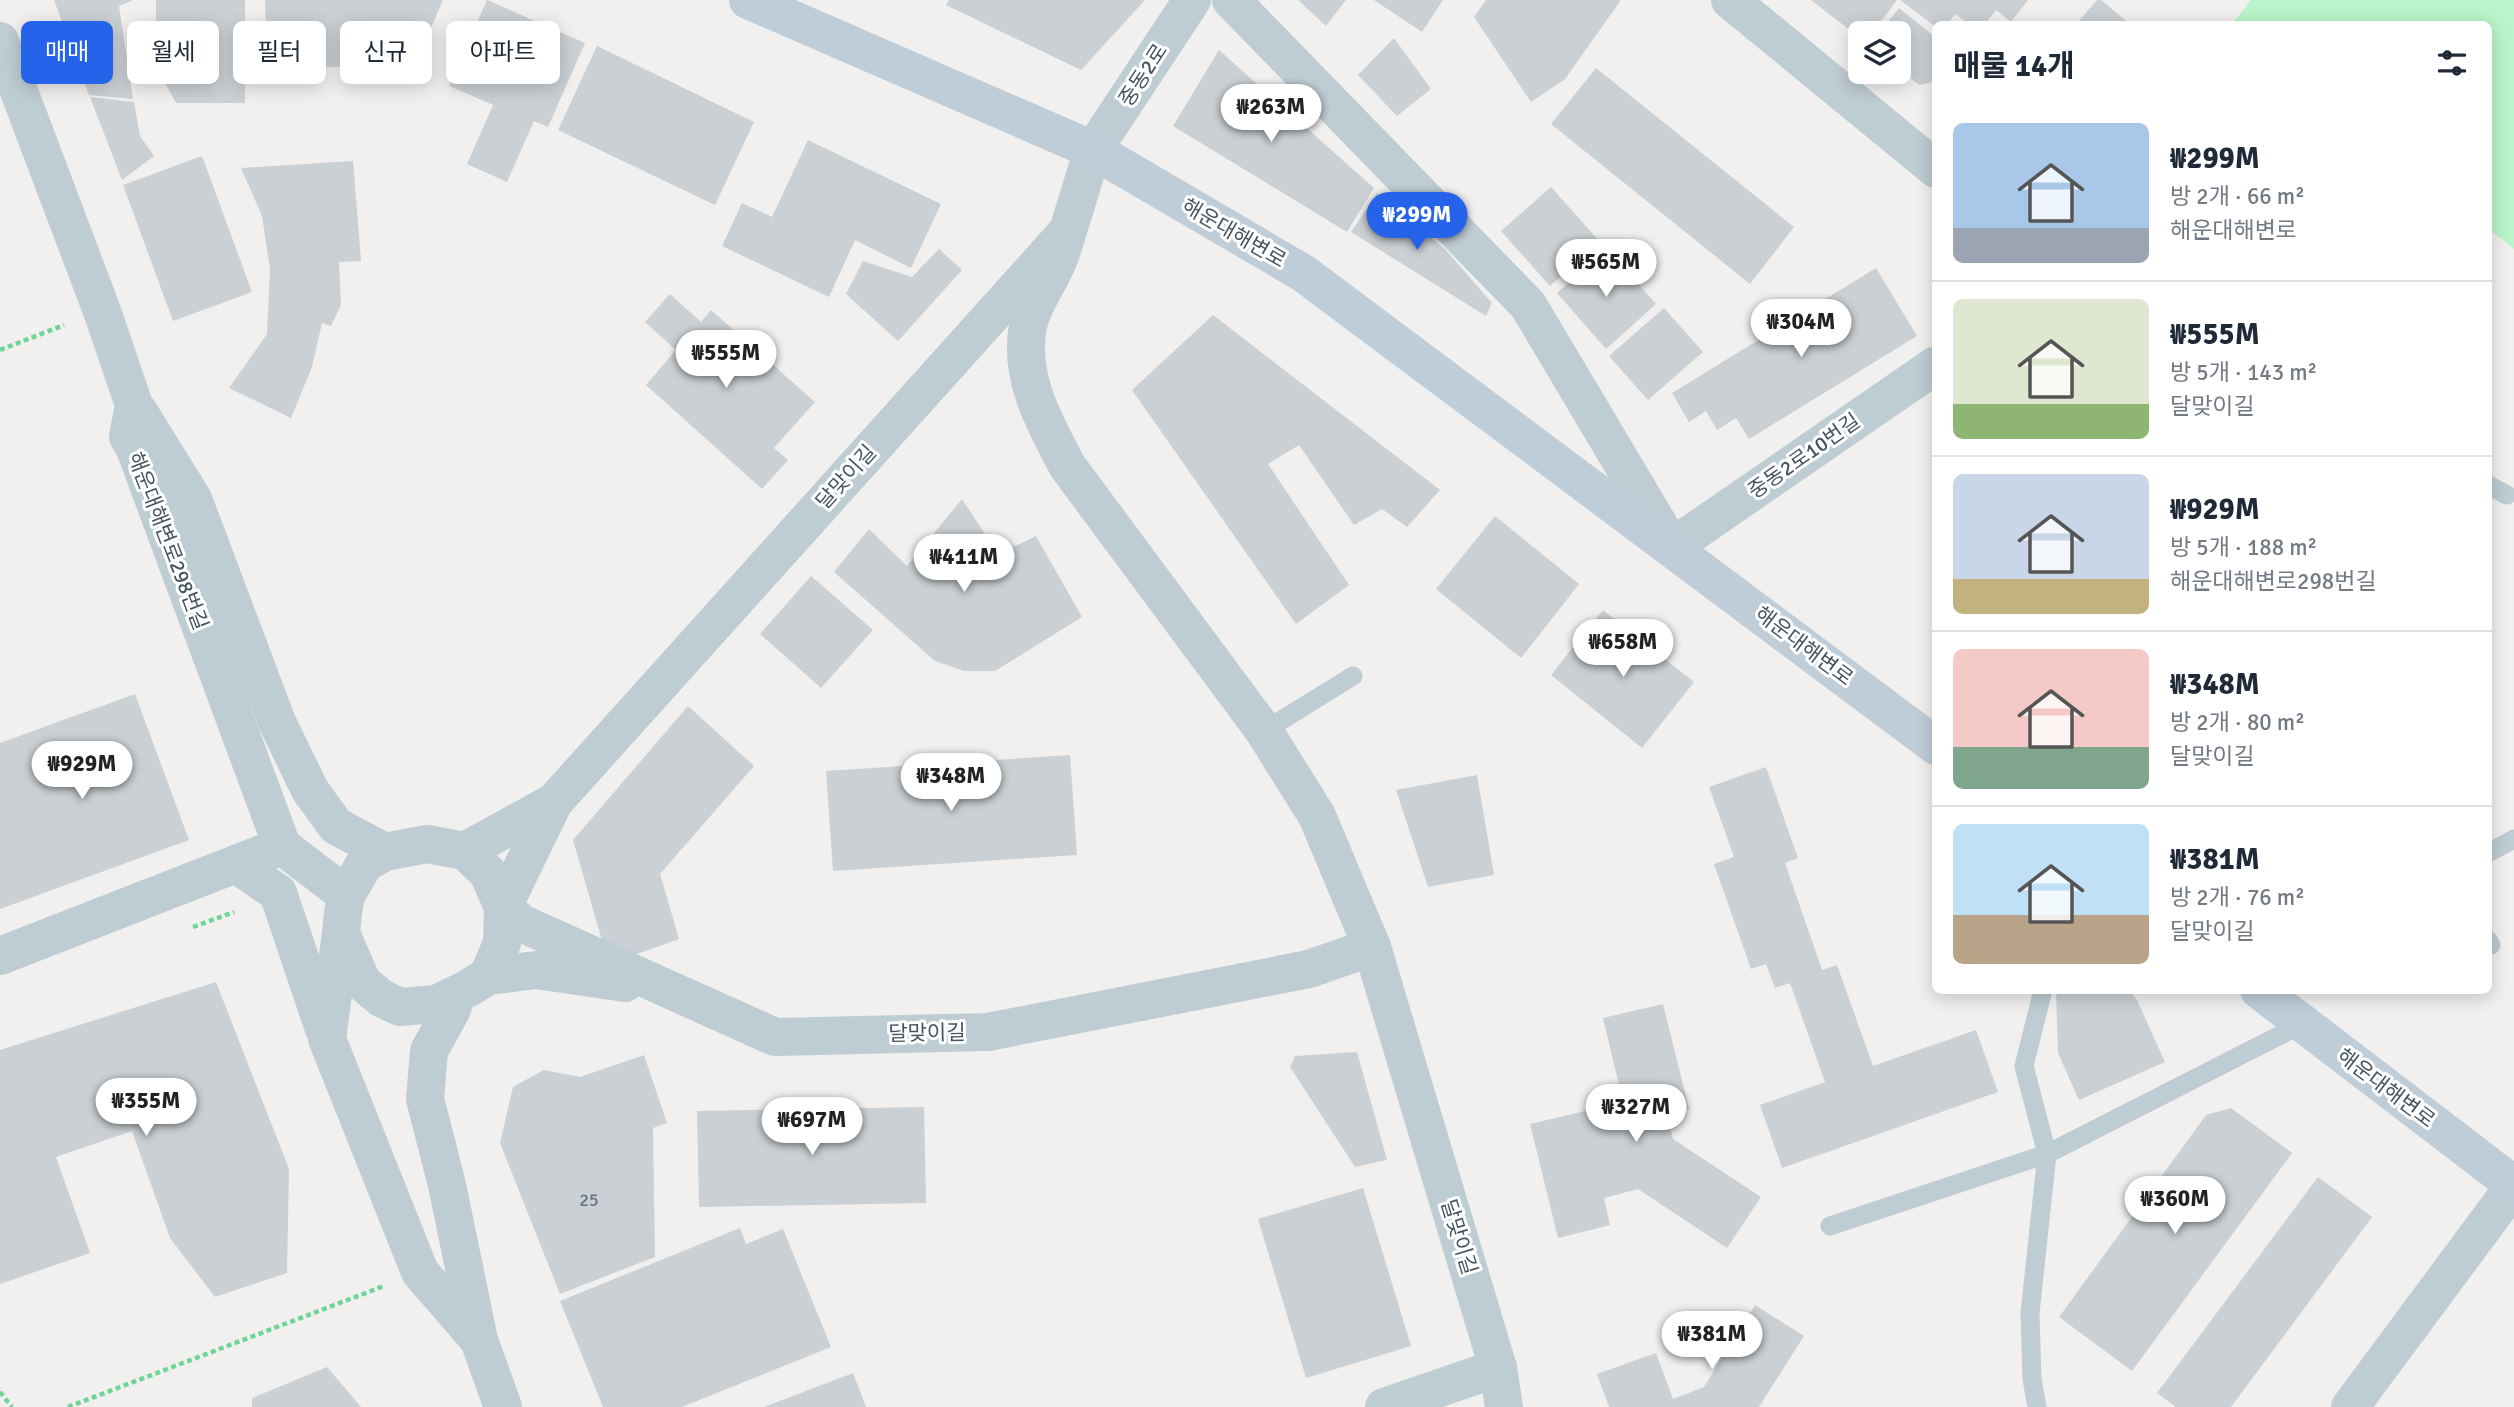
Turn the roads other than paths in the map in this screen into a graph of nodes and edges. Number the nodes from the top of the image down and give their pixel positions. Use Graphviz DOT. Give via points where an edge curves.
graph roads {
  1 [pos="747,0"];
  2 [pos="1192,0"];
  3 [pos="1231,0"];
  4 [pos="1730,0"];
  5 [pos="0,41"];
  6 [pos="1093,150"];
  7 [pos="1932,166"];
  8 [pos="1066,233"];
  9 [pos="1932,368"];
  10 [pos="134,405"];
  11 [pos="2492,487"];
  12 [pos="2507,495"];
  13 [pos="1672,547"];
  14 [pos="1353,676"];
  15 [pos="1264,731"];
  16 [pos="1932,743"];
  17 [pos="554,802"];
  18 [pos="2514,839"];
  19 [pos="282,846"];
  20 [pos="465,851"];
  21 [pos="2492,851"];
  22 [pos="385,852"];
  23 [pos="236,864"];
  24 [pos="346,895"];
  25 [pos="503,906"];
  26 [pos="341,933"];
  27 [pos="1372,947"];
  28 [pos="0,956"];
  29 [pos="488,976"];
  30 [pos="666,988"];
  31 [pos="2042,994"];
  32 [pos="2264,994"];
  33 [pos="456,995"];
  34 [pos="2302,1024"];
  35 [pos="327,1039"];
  36 [pos="2048,1154"];
  37 [pos="2514,1186"];
  38 [pos="1830,1226"];
  39 [pos="479,1340"];
  40 [pos="1498,1368"];
  41 [pos="503,1407"];
  42 [pos="1384,1407"];
  43 [pos="1504,1407"];
  44 [pos="2037,1407"];
  45 [pos="2350,1407"];
  1 -- 6 [label="main road, 해운대해변로"];
  2 -- 6 [label="street, 중동2로"];
  3 -- 13 [label="street, 해운대해변로" via="1528,305"];
  4 -- 7 [label="street"];
  5 -- 10 [label="street, 해운대해변로298번길"];
  6 -- 8 [label="street, 달맞이길"];
  6 -- 13 [label="main road, 해운대해변로" via="1303,273"];
  8 -- 15 [label="street, 달맞이길" via="1028,324 1026,359 1038,406 1068,467"];
  8 -- 17 [label="street, 달맞이길"];
  9 -- 13 [label="street, 중동2로10번길"];
  10 -- 19 [label="street, 해운대해변로298번길" via="128,437"];
  10 -- 22 [label="street" via="193,499 277,722 310,790 336,826"];
  11 -- 12 [label="lane"];
  13 -- 16 [label="main road, 해운대해변로"];
  14 -- 15 [label="lane"];
  15 -- 27 [label="street, 달맞이길" via="1317,816"];
  17 -- 20 [label="street, 달맞이길"];
  17 -- 25 [label="street"];
  18 -- 21 [label="lane"];
  19 -- 23 [label="street"];
  19 -- 24 [label="street"];
  20 -- 22 [label="street" via="427,844"];
  20 -- 25 [label="street" via="488,873"];
  22 -- 24 [label="street" via="365,863"];
  23 -- 28 [label="street"];
  23 -- 35 [label="street" via="278,893"];
  24 -- 26 [label="street"];
  25 -- 29 [label="street" via="502,943"];
  25 -- 30 [label="street, 달맞이길" via="522,923"];
  26 -- 33 [label="street" via="362,982 381,998 400,1007 436,1004"];
  26 -- 35 [label="street"];
  27 -- 30 [label="street, 달맞이길" via="1309,968 988,1032 775,1037"];
  27 -- 40 [label="street, 달맞이길"];
  29 -- 30 [label="street" via="536,970"];
  29 -- 33 [label="street"];
  31 -- 36 [label="lane" via="2024,1066"];
  32 -- 34 [label="main road, 해운대해변로"];
  33 -- 39 [label="street" via="429,1051 425,1099"];
  34 -- 36 [label="lane"];
  34 -- 37 [label="main road, 해운대해변로"];
  35 -- 39 [label="street" via="420,1272"];
  36 -- 38 [label="lane"];
  36 -- 44 [label="lane" via="2030,1313"];
  37 -- 45 [label="street, 해운대해변로"];
  39 -- 41 [label="street"];
  40 -- 42 [label="street"];
  40 -- 43 [label="street, 달맞이길"];
}
